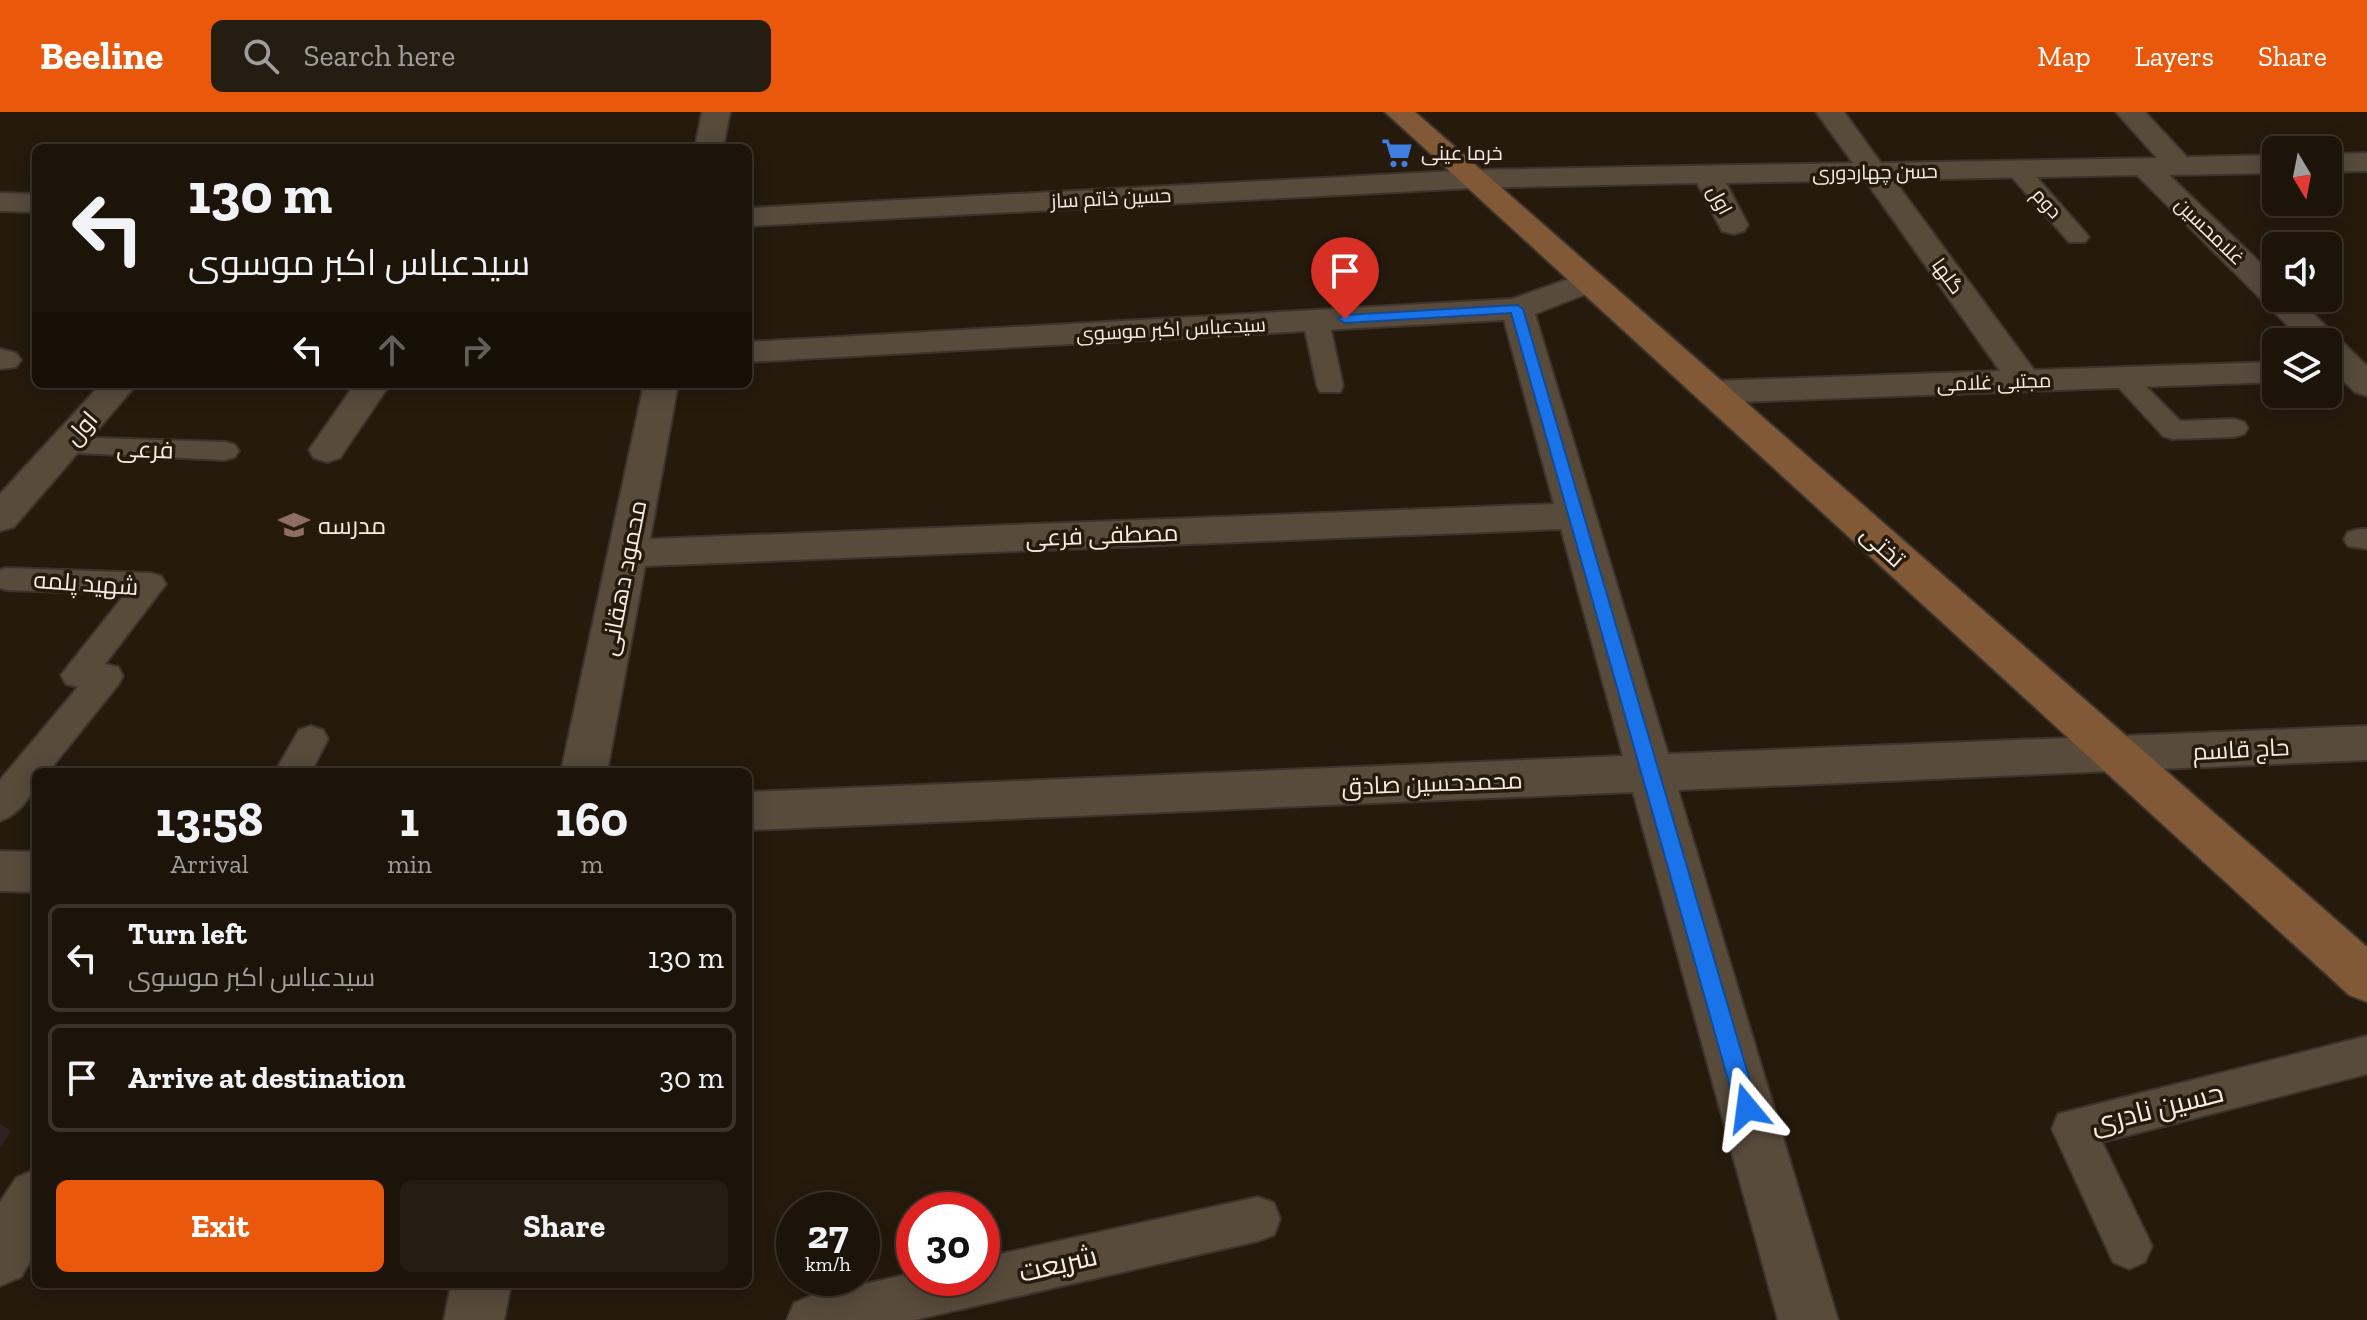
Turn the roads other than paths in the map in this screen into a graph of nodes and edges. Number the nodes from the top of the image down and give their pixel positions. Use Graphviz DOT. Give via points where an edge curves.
graph roads {
  1 [pos="716,112"];
  2 [pos="1399,112"];
  3 [pos="1830,112"];
  4 [pos="2130,112"];
  5 [pos="710,144"];
  6 [pos="2367,162"];
  7 [pos="2342,163"];
  8 [pos="2262,164"];
  9 [pos="2180,166"];
  10 [pos="2145,167"];
  11 [pos="2017,169"];
  12 [pos="1873,172"];
  13 [pos="1707,175"];
  14 [pos="1473,179"];
  15 [pos="0,202"];
  16 [pos="32,203"];
  17 [pos="752,217"];
  18 [pos="1733,225"];
  19 [pos="2077,237"];
  20 [pos="1588,282"];
  21 [pos="2262,282"];
  22 [pos="1517,309"];
  23 [pos="2292,312"];
  24 [pos="1316,321"];
  25 [pos="2309,328"];
  26 [pos="752,352"];
  27 [pos="2262,372"];
  28 [pos="2122,377"];
  29 [pos="2024,381"];
  30 [pos="1330,386"];
  31 [pos="116,388"];
  32 [pos="370,388"];
  33 [pos="660,388"];
  34 [pos="1711,392"];
  35 [pos="2234,428"];
  36 [pos="327,450"];
  37 [pos="225,451"];
  38 [pos="54,459"];
  39 [pos="1576,516"];
  40 [pos="0,518"];
  41 [pos="628,553"];
  42 [pos="6,579"];
  43 [pos="311,739"];
  44 [pos="2367,743"];
  45 [pos="2116,754"];
  46 [pos="295,768"];
  47 [pos="585,768"];
  48 [pos="1651,774"];
  49 [pos="0,806"];
  50 [pos="752,811"];
  51 [pos="0,871"];
  52 [pos="32,872"];
  53 [pos="2367,979"];
  54 [pos="2367,1055"];
  55 [pos="32,1204"];
  56 [pos="1258,1219"];
  57 [pos="2129,1246"];
  58 [pos="0,1256"];
  59 [pos="480,1288"];
  60 [pos="474,1320"];
  61 [pos="811,1320"];
  62 [pos="1808,1320"];
  1 -- 5 [label="street"];
  2 -- 14 [label="main road, تختی"];
  3 -- 12 [label="street, گلها"];
  4 -- 9 [label="street"];
  6 -- 7 [label="street"];
  8 -- 9 [label="street, حسن چهاردوری"];
  9 -- 10 [label="street, حسن چهاردوری"];
  10 -- 11 [label="street, حسن چهاردوری"];
  10 -- 21 [label="street, غلامحسین"];
  11 -- 12 [label="street, حسن چهاردوری"];
  11 -- 19 [label="lane, دوم"];
  12 -- 13 [label="street, حسن چهاردوری"];
  12 -- 29 [label="street, گلها"];
  13 -- 14 [label="street, حسن چهاردوری"];
  13 -- 18 [label="street, اول"];
  14 -- 17 [label="street, حسین خاتم ساز"];
  14 -- 20 [label="main road, تختی"];
  15 -- 16 [label="street"];
  20 -- 22 [label="street, سیدعباس اکبر موسوی"];
  20 -- 34 [label="main road, تختی"];
  22 -- 24 [label="street, سیدعباس اکبر موسوی"];
  22 -- 39 [label="street"];
  23 -- 25 [label="street, غلامحسین"];
  24 -- 26 [label="street, سیدعباس اکبر موسوی"];
  24 -- 30 [label="lane"];
  27 -- 28 [label="street, مجتبی غلامی"];
  28 -- 29 [label="street, مجتبی غلامی"];
  28 -- 35 [label="lane" via="2173,430"];
  29 -- 34 [label="street, مجتبی غلامی"];
  31 -- 38 [label="street, اول"];
  32 -- 36 [label="street"];
  33 -- 41 [label="street, محمود دهقانی"];
  34 -- 45 [label="main road, تختی"];
  37 -- 38 [label="lane, فرعی"];
  38 -- 40 [label="street"];
  39 -- 41 [label="street, مصطفی فرعی"];
  39 -- 48 [label="street"];
  41 -- 47 [label="street, محمود دهقانی"];
  42 -- 49 [label="lane, شهید پلمه" via="150,584 78,675 106,676"];
  43 -- 46 [label="lane"];
  44 -- 45 [label="street, حاج قاسم"];
  45 -- 48 [label="street, محمدحسین صادق"];
  45 -- 53 [label="main road, تختی"];
  48 -- 50 [label="street, محمدحسین صادق"];
  48 -- 62 [label="street"];
  51 -- 52 [label="street"];
  54 -- 57 [label="lane, حسین نادری" via="2073,1129"];
  55 -- 58 [label="street"];
  56 -- 61 [label="lane, شریعت"];
  59 -- 60 [label="street"];
}
